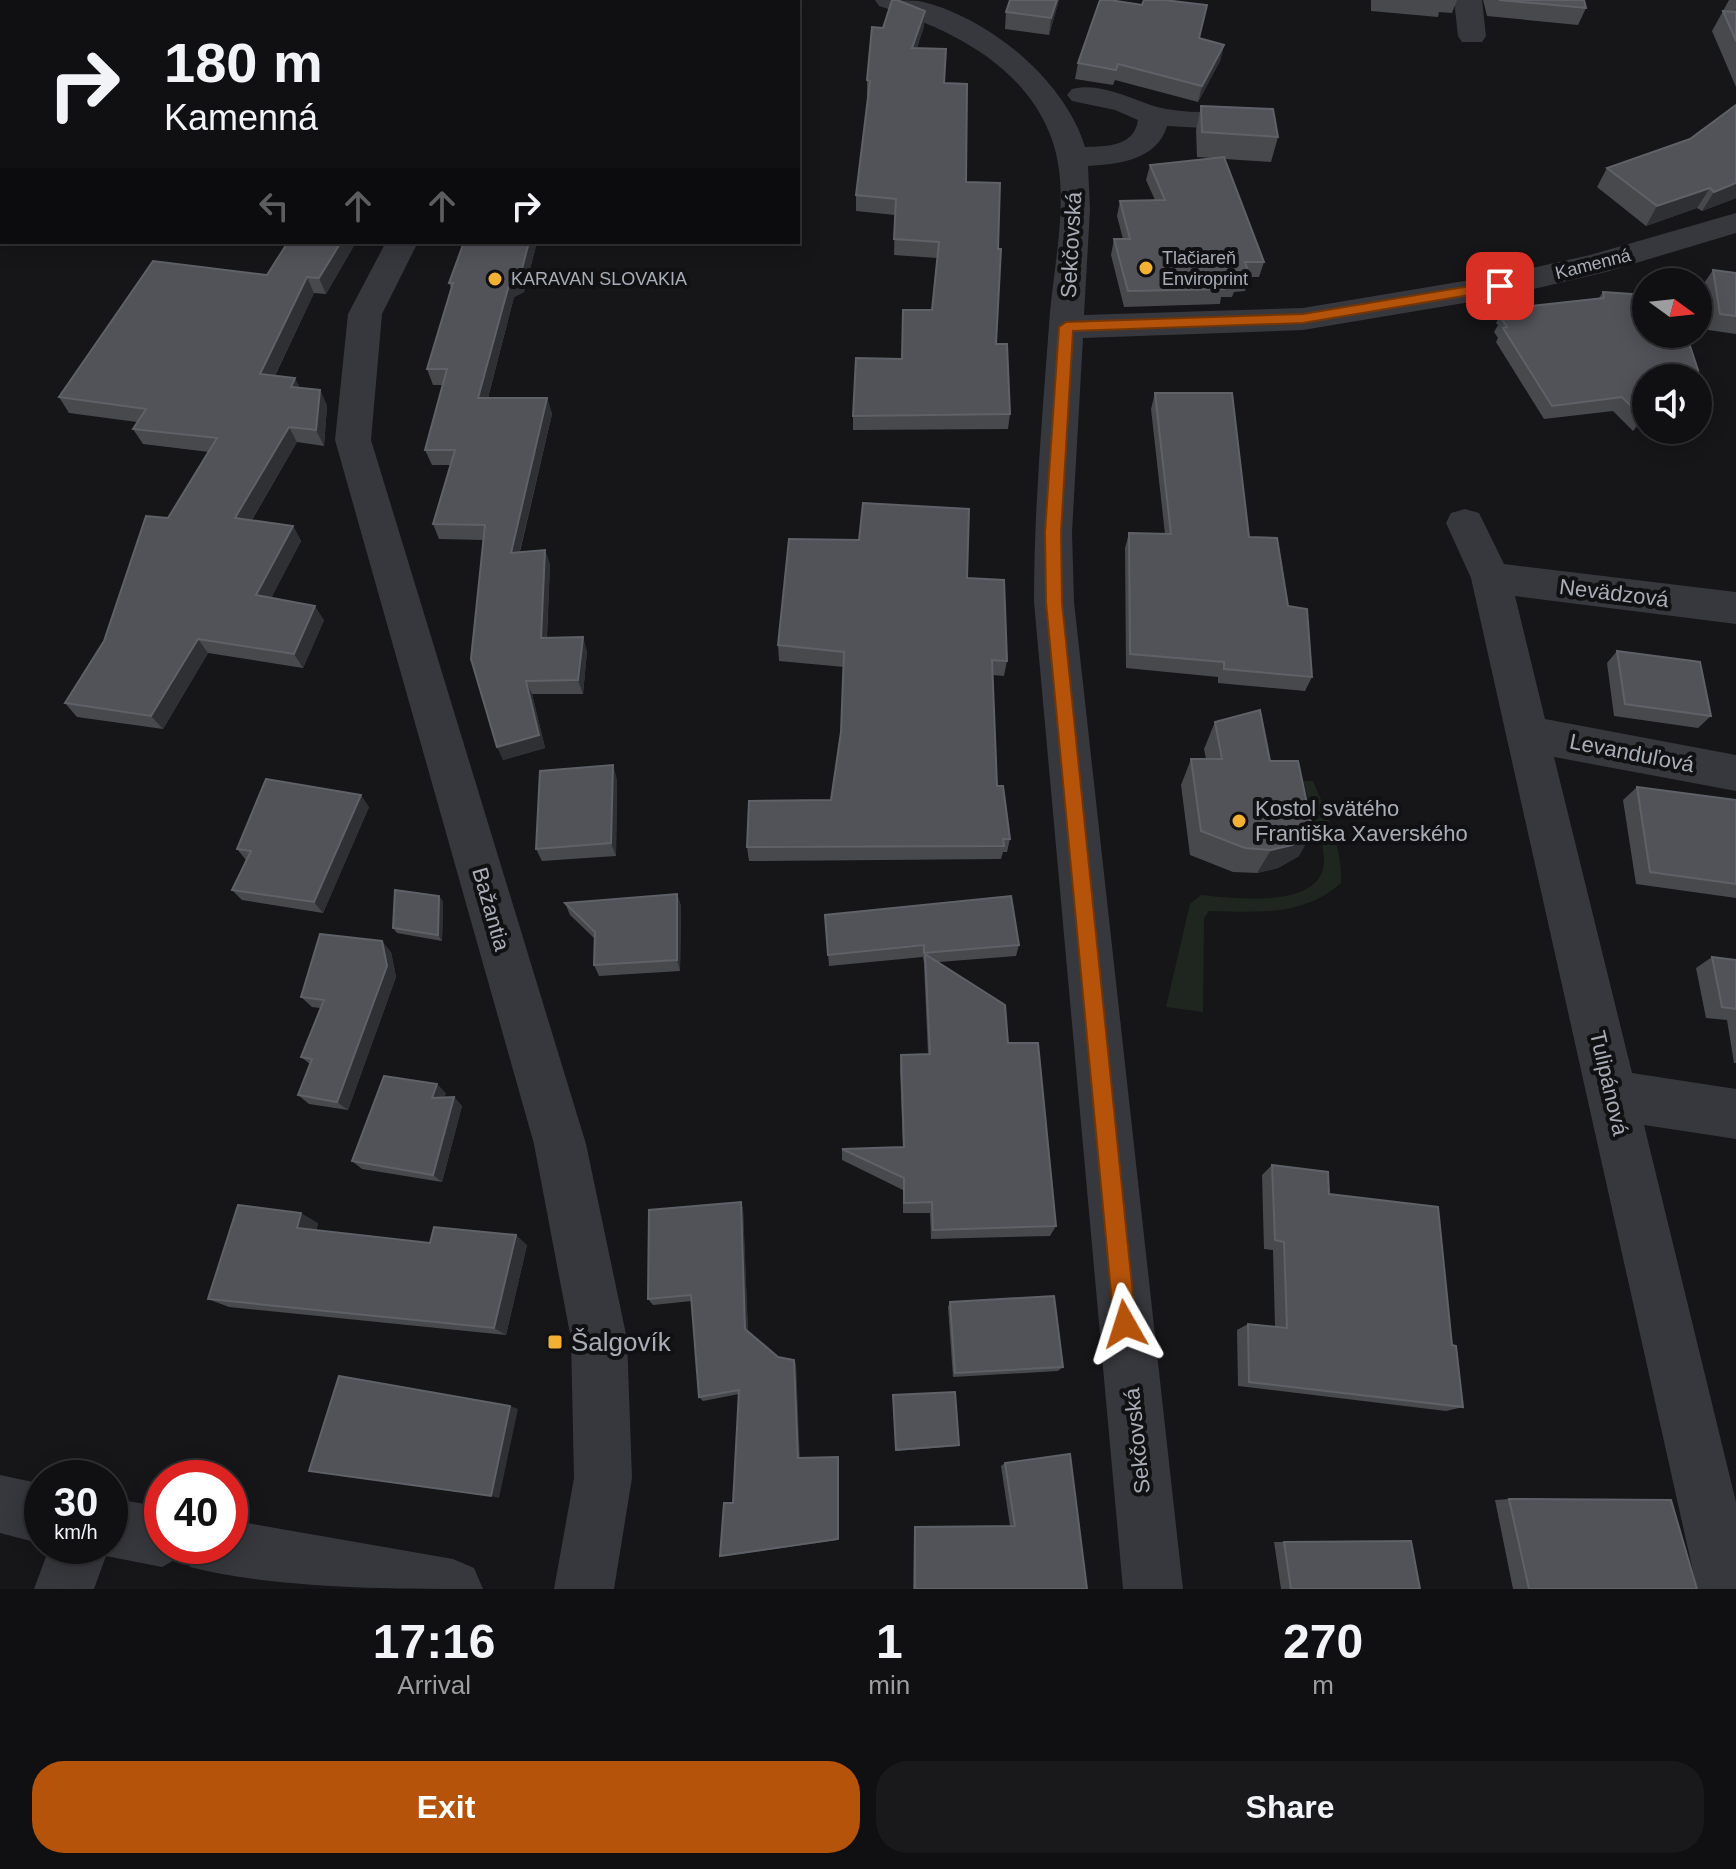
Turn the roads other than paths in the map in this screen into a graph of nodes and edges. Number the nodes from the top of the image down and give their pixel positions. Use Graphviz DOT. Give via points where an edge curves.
graph roads {
  1 [pos="889,0"];
  2 [pos="1468,0"];
  3 [pos="1472,36"];
  4 [pos="1082,95"];
  5 [pos="1154,116"];
  6 [pos="1271,122"];
  7 [pos="1072,157"];
  8 [pos="1736,223"];
  9 [pos="401,244"];
  10 [pos="1066,327"];
  11 [pos="1465,523"];
  12 [pos="1491,578"];
  13 [pos="1736,608"];
  14 [pos="1528,734"];
  15 [pos="1736,773"];
  16 [pos="1612,1095"];
  17 [pos="1736,1114"];
  18 [pos="0,1504"];
  19 [pos="24,1510"];
  20 [pos="248,1553"];
  21 [pos="73,1564"];
  22 [pos="64,1589"];
  23 [pos="453,1589"];
  24 [pos="584,1589"];
  25 [pos="1153,1589"];
  26 [pos="1727,1589"];
  1 -- 7 [label="street, Sekčovská" via="958,26 1010,63 1055,113"];
  2 -- 3 [label="street"];
  4 -- 5 [label="street"];
  5 -- 6 [label="street"];
  5 -- 7 [label="street" via="1154,128 1136,147 1113,155"];
  7 -- 10 [label="street, Sekčovská"];
  8 -- 10 [label="street, Kamenná" via="1500,286 1303,319"];
  9 -- 24 [label="street, Bažantia" via="365,314 353,440 560,1144 546,1216 571,1344 602,1415 603,1478"];
  10 -- 25 [label="street, Sekčovská" via="1053,532 1054,602"];
  11 -- 12 [label="street, Tulipánová"];
  12 -- 13 [label="street, Nevädzová"];
  12 -- 14 [label="street, Tulipánová"];
  14 -- 15 [label="street, Levanduľová"];
  14 -- 16 [label="street, Tulipánová"];
  16 -- 17 [label="street"];
  16 -- 26 [label="street, Tulipánová"];
  18 -- 19 [label="street"];
  20 -- 23 [label="street"];
  21 -- 22 [label="street"];
}
